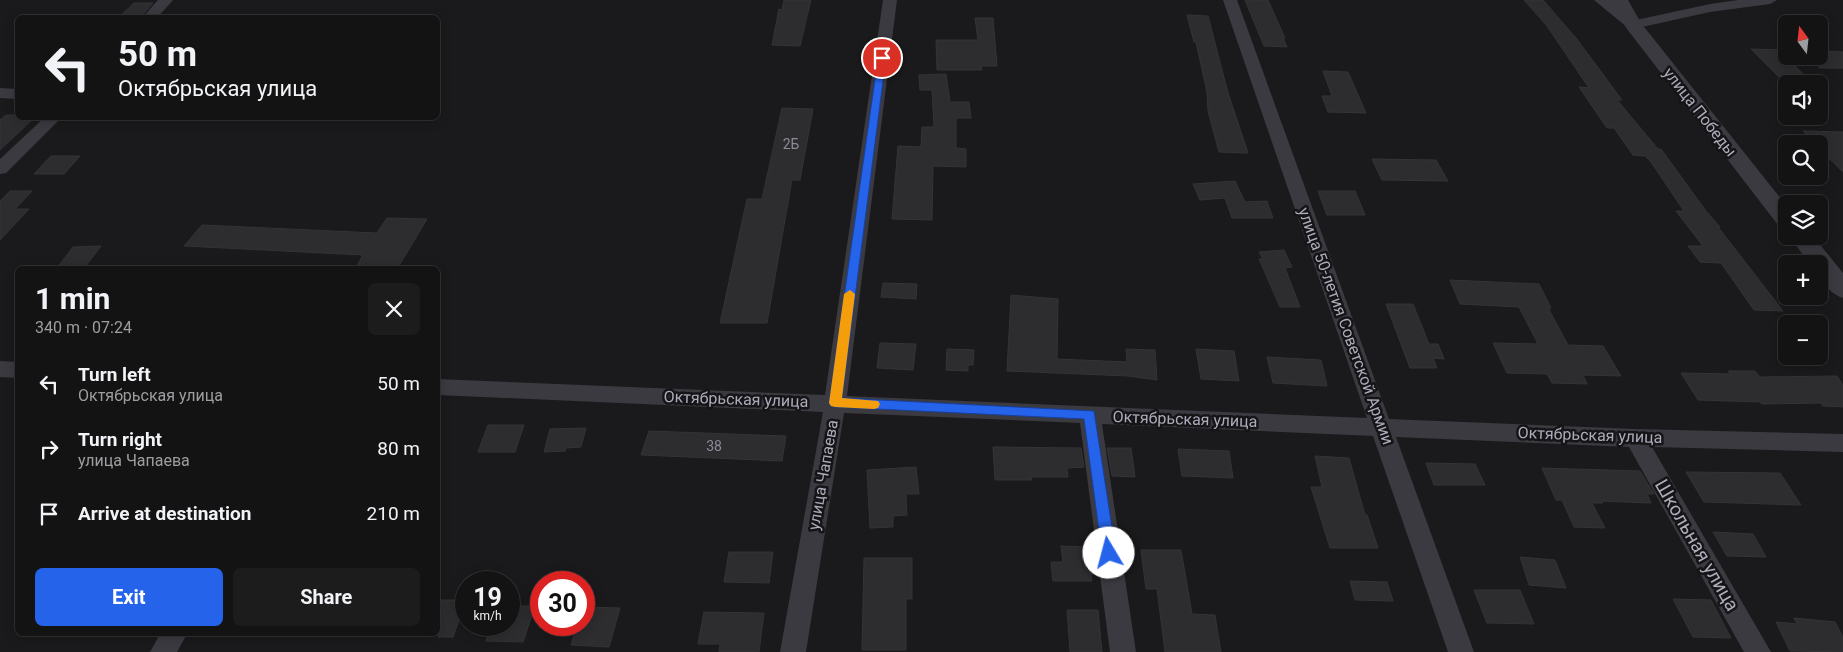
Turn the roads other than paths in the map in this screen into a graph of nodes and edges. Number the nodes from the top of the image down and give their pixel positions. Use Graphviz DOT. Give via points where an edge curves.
graph roads {
  1 [pos="166,0"];
  2 [pos="890,0"];
  3 [pos="1230,0"];
  4 [pos="1601,0"];
  5 [pos="1619,0"];
  6 [pos="1770,0"];
  7 [pos="153,15"];
  8 [pos="1633,25"];
  9 [pos="0,93"];
  10 [pos="15,94"];
  11 [pos="51,120"];
  12 [pos="0,169"];
  13 [pos="1778,210"];
  14 [pos="1807,245"];
  15 [pos="1843,289"];
  16 [pos="0,369"];
  17 [pos="15,370"];
  18 [pos="440,387"];
  19 [pos="835,403"];
  20 [pos="1090,415"];
  21 [pos="1382,426"];
  22 [pos="1635,438"];
  23 [pos="1843,443"];
  24 [pos="173,636"];
  25 [pos="164,652"];
  26 [pos="172,652"];
  27 [pos="793,652"];
  28 [pos="1123,652"];
  29 [pos="1461,652"];
  30 [pos="1758,652"];
  1 -- 7 [label="street"];
  2 -- 19 [label="street, улица Чапаева"];
  3 -- 21 [label="street, улица 50-летия Советской Армии"];
  4 -- 8 [label="street"];
  5 -- 8 [label="street, улица Победы"];
  6 -- 8 [label="street" via="1710,8"];
  8 -- 13 [label="street, улица Победы"];
  9 -- 10 [label="street"];
  11 -- 12 [label="street"];
  14 -- 15 [label="street"];
  16 -- 17 [label="street"];
  18 -- 19 [label="street, Октябрьская улица"];
  19 -- 20 [label="street, Октябрьская улица"];
  19 -- 27 [label="street, улица Чапаева"];
  20 -- 21 [label="street, Октябрьская улица"];
  20 -- 28 [label="street"];
  21 -- 22 [label="street, Октябрьская улица"];
  21 -- 29 [label="street, улица 50-летия Советской Армии"];
  22 -- 23 [label="street, Октябрьская улица"];
  22 -- 30 [label="street, Школьная улица"];
  24 -- 25 [label="street"];
  25 -- 26 [label="street"];
}
